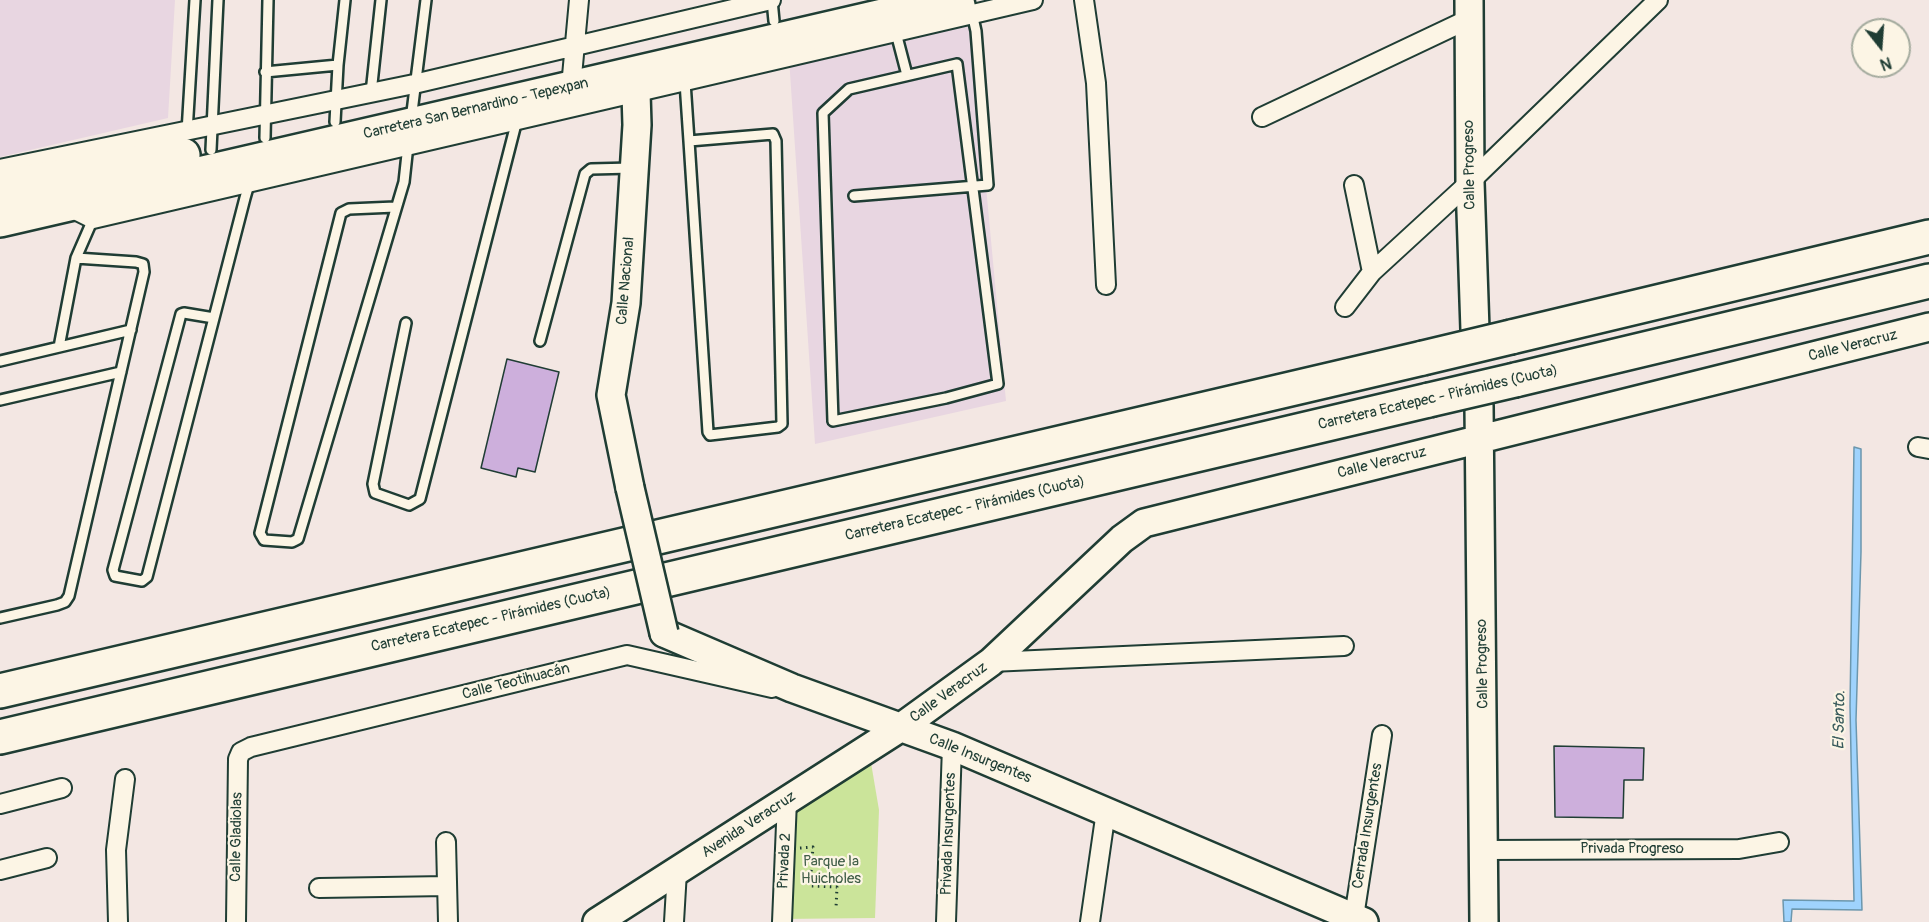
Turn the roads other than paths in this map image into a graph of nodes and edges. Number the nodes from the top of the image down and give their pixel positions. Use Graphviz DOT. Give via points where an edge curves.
graph roads {
  1 [pos="195,0"];
  2 [pos="218,0"];
  3 [pos="268,0"];
  4 [pos="345,0"];
  5 [pos="381,0"];
  6 [pos="426,0"];
  7 [pos="579,0"];
  8 [pos="1033,0"];
  9 [pos="1084,0"];
  10 [pos="1658,0"];
  11 [pos="964,5"];
  12 [pos="773,7"];
  13 [pos="1469,9"];
  14 [pos="883,16"];
  15 [pos="338,65"];
  16 [pos="573,67"];
  17 [pos="265,72"];
  18 [pos="907,75"];
  19 [pos="685,82"];
  20 [pos="633,83"];
  21 [pos="371,94"];
  22 [pos="518,110"];
  23 [pos="336,112"];
  24 [pos="411,115"];
  25 [pos="1262,117"];
  26 [pos="265,127"];
  27 [pos="199,141"];
  28 [pos="689,141"];
  29 [pos="634,168"];
  30 [pos="0,169"];
  31 [pos="1470,182"];
  32 [pos="249,184"];
  33 [pos="1354,185"];
  34 [pos="0,187"];
  35 [pos="974,188"];
  36 [pos="854,196"];
  37 [pos="395,207"];
  38 [pos="79,212"];
  39 [pos="0,220"];
  40 [pos="1929,237"];
  41 [pos="76,258"];
  42 [pos="1372,272"];
  43 [pos="1929,281"];
  44 [pos="1106,285"];
  45 [pos="1345,307"];
  46 [pos="214,318"];
  47 [pos="406,323"];
  48 [pos="1929,327"];
  49 [pos="131,330"];
  50 [pos="1475,330"];
  51 [pos="540,341"];
  52 [pos="59,347"];
  53 [pos="0,361"];
  54 [pos="121,372"];
  55 [pos="0,400"];
  56 [pos="1479,406"];
  57 [pos="1481,439"];
  58 [pos="630,488"];
  59 [pos="0,618"];
  60 [pos="1344,646"];
  61 [pos="991,662"];
  62 [pos="792,688"];
  63 [pos="0,691"];
  64 [pos="900,728"];
  65 [pos="1382,735"];
  66 [pos="0,737"];
  67 [pos="952,746"];
  68 [pos="241,752"];
  69 [pos="125,779"];
  70 [pos="62,788"];
  71 [pos="787,800"];
  72 [pos="0,804"];
  73 [pos="1106,811"];
  74 [pos="446,842"];
  75 [pos="1779,842"];
  76 [pos="1485,850"];
  77 [pos="47,858"];
  78 [pos="0,870"];
  79 [pos="677,871"];
  80 [pos="447,886"];
  81 [pos="320,888"];
  82 [pos="1359,920"];
  83 [pos="118,922"];
  84 [pos="236,922"];
  85 [pos="447,922"];
  86 [pos="597,922"];
  87 [pos="674,922"];
  88 [pos="782,922"];
  89 [pos="946,922"];
  90 [pos="1090,922"];
  91 [pos="1484,922"];
  1 -- 27 [label="lane"];
  2 -- 27 [label="lane"];
  3 -- 17 [label="lane"];
  4 -- 15 [label="lane"];
  5 -- 21 [label="lane"];
  6 -- 24 [label="lane"];
  7 -- 16 [label="street"];
  8 -- 11 [label="street"];
  9 -- 44 [label="street" via="1096,83"];
  10 -- 31 [label="street"];
  11 -- 14 [label="highway, Carretera San Bernardino - Tepexpan"];
  11 -- 35 [label="lane" via="989,182"];
  12 -- 14 [label="highway, Carretera San Bernardino - Tepexpan"];
  12 -- 16 [label="highway, Carretera San Bernardino - Tepexpan"];
  13 -- 25 [label="street"];
  13 -- 31 [label="street, Calle Progreso"];
  14 -- 18 [label="lane"];
  14 -- 19 [label="street"];
  14 -- 20 [label="highway, Carretera San Bernardino - Tepexpan"];
  15 -- 17 [label="lane"];
  15 -- 23 [label="lane"];
  16 -- 20 [label="highway, Carretera San Bernardino - Tepexpan"];
  16 -- 22 [label="highway, Carretera San Bernardino - Tepexpan"];
  16 -- 24 [label="highway, Carretera San Bernardino - Tepexpan"];
  17 -- 26 [label="lane"];
  18 -- 35 [label="lane" via="957,64"];
  18 -- 35 [label="lane" via="849,89 823,113 833,421 998,384"];
  19 -- 20 [label="street"];
  19 -- 28 [label="lane"];
  20 -- 22 [label="street"];
  20 -- 29 [label="street, Calle Nacional"];
  21 -- 23 [label="street"];
  21 -- 24 [label="street"];
  22 -- 24 [label="highway, Carretera San Bernardino - Tepexpan"];
  22 -- 47 [label="lane" via="510,156 420,499 409,505 375,493 373,484"];
  23 -- 24 [label="highway, Carretera San Bernardino - Tepexpan"];
  23 -- 26 [label="highway, Carretera San Bernardino - Tepexpan"];
  24 -- 32 [label="street"];
  24 -- 37 [label="lane" via="404,182"];
  24 -- 38 [label="highway, Carretera San Bernardino - Tepexpan"];
  26 -- 27 [label="highway, Carretera San Bernardino - Tepexpan"];
  27 -- 30 [label="street"];
  27 -- 34 [label="highway, Carretera San Bernardino - Tepexpan"];
  28 -- 28 [label="lane" via="773,134 776,141 782,424 778,427 710,435 708,432"];
  29 -- 51 [label="lane" via="591,169 585,174"];
  29 -- 58 [label="street, Calle Nacional" via="626,303 611,395"];
  31 -- 42 [label="street"];
  31 -- 50 [label="street, Calle Progreso"];
  32 -- 38 [label="street"];
  32 -- 46 [label="lane"];
  33 -- 42 [label="street"];
  35 -- 36 [label="lane"];
  37 -- 37 [label="lane" via="298,539 292,543 264,540 260,533 341,213 349,208"];
  38 -- 39 [label="highway, Carretera San Bernardino - Tepexpan"];
  38 -- 41 [label="lane"];
  40 -- 63 [label="highway, bridge"];
  41 -- 49 [label="lane" via="143,264"];
  41 -- 52 [label="lane"];
  42 -- 45 [label="street"];
  43 -- 66 [label="highway, Carretera Ecatepec - Pirámides (Cuota), bridge"];
  46 -- 46 [label="lane" via="181,314 113,570 115,576 142,581 147,577"];
  48 -- 57 [label="street, Calle Veracruz"];
  49 -- 52 [label="lane"];
  49 -- 54 [label="lane"];
  52 -- 53 [label="lane"];
  54 -- 55 [label="lane"];
  54 -- 59 [label="lane" via="69,596 57,605"];
  56 -- 57 [label="street, Calle Progreso"];
  57 -- 61 [label="street, Calle Veracruz" via="1144,523"];
  57 -- 76 [label="street, Calle Progreso"];
  58 -- 62 [label="street, Calle Insurgentes, bridge" via="664,633"];
  60 -- 61 [label="street"];
  61 -- 64 [label="street, Calle Veracruz"];
  62 -- 64 [label="street, Calle Insurgentes"];
  62 -- 68 [label="street, Calle Teotihuacán" via="765,688 627,655"];
  64 -- 67 [label="street, Calle Insurgentes"];
  64 -- 71 [label="street, Avenida Veracruz"];
  65 -- 82 [label="street, Cerrada Insurgentes"];
  67 -- 73 [label="street, Calle Insurgentes"];
  67 -- 89 [label="street, Privada Insurgentes"];
  68 -- 84 [label="street, Calle Gladiolas"];
  69 -- 83 [label="street" via="116,850"];
  70 -- 72 [label="street"];
  71 -- 79 [label="street, Avenida Veracruz"];
  71 -- 88 [label="street, Privada 2"];
  73 -- 82 [label="street, Calle Insurgentes"];
  73 -- 90 [label="street"];
  74 -- 80 [label="street"];
  75 -- 76 [label="street, Privada Progreso" via="1739,849"];
  76 -- 91 [label="street, Calle Progreso"];
  77 -- 78 [label="street"];
  79 -- 86 [label="street, Avenida Veracruz"];
  79 -- 87 [label="street"];
  80 -- 81 [label="street"];
  80 -- 85 [label="street"];
}
